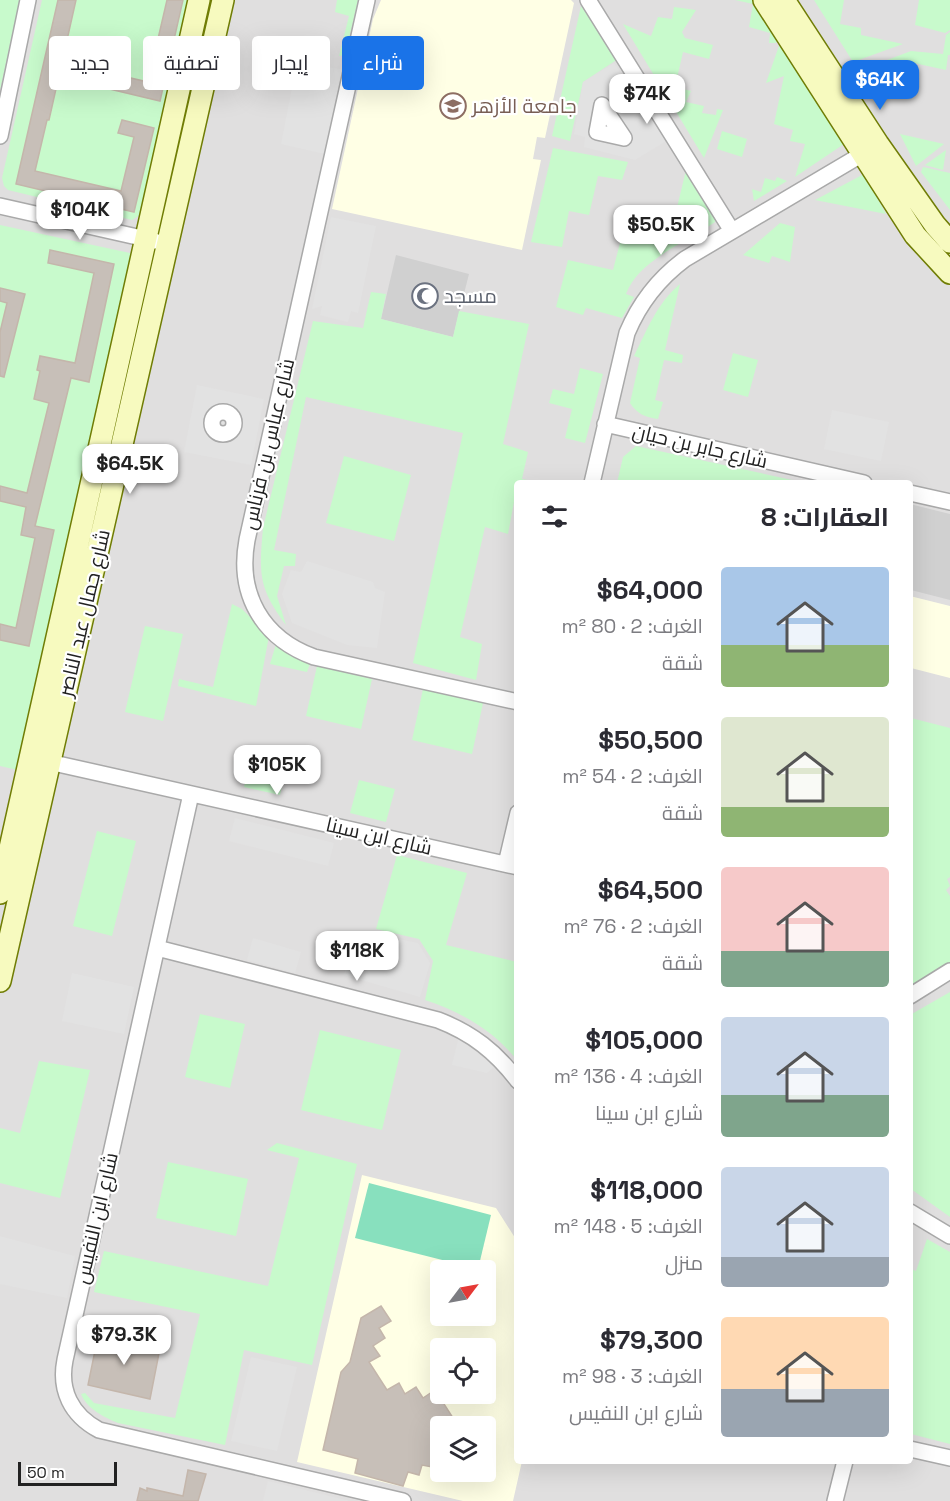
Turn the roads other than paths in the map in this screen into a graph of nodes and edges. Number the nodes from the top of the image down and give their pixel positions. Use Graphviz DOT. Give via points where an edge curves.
graph roads {
  1 [pos="28,0"];
  2 [pos="199,0"];
  3 [pos="223,0"];
  4 [pos="367,0"];
  5 [pos="588,0"];
  6 [pos="764,0"];
  7 [pos="784,0"];
  8 [pos="0,136"];
  9 [pos="870,149"];
  10 [pos="0,206"];
  11 [pos="732,231"];
  12 [pos="146,239"];
  13 [pos="950,242"];
  14 [pos="167,244"];
  15 [pos="950,273"];
  16 [pos="605,424"];
  17 [pos="593,480"];
  18 [pos="851,480"];
  19 [pos="913,495"];
  20 [pos="950,502"];
  21 [pos="514,701"];
  22 [pos="40,760"];
  23 [pos="191,794"];
  24 [pos="514,848"];
  25 [pos="512,866"];
  26 [pos="0,892"];
  27 [pos="157,948"];
  28 [pos="950,971"];
  29 [pos="0,981"];
  30 [pos="913,994"];
  31 [pos="514,1076"];
  32 [pos="913,1214"];
  33 [pos="950,1236"];
  34 [pos="913,1450"];
  35 [pos="950,1458"];
  36 [pos="844,1464"];
  37 [pos="403,1501"];
  38 [pos="835,1501"];
  1 -- 8 [label="street"];
  2 -- 12 [label="main road, شارع جمال عبد الناصر"];
  3 -- 14 [label="main road, شارع جمال عبد الناصر"];
  4 -- 21 [label="street, شارع عباس بن فرناس" via="247,540 247,588 256,611 271,631 302,653"];
  5 -- 11 [label="street"];
  6 -- 9 [label="main road"];
  7 -- 9 [label="main road"];
  9 -- 11 [label="street"];
  9 -- 13 [label="main road"];
  9 -- 15 [label="main road" via="915,235"];
  10 -- 12 [label="street"];
  11 -- 16 [label="street" via="673,268 641,304 627,333"];
  12 -- 14 [label="street"];
  12 -- 22 [label="main road, شارع جمال عبد الناصر"];
  14 -- 22 [label="main road, شارع جمال عبد الناصر"];
  16 -- 17 [label="street"];
  16 -- 18 [label="street, شارع جابر بن حيان"];
  19 -- 20 [label="street"];
  22 -- 23 [label="street, شارع ابن سينا"];
  22 -- 26 [label="main road, شارع جمال عبد الناصر"];
  22 -- 29 [label="main road, شارع جمال عبد الناصر"];
  23 -- 25 [label="street, شارع ابن سينا"];
  23 -- 27 [label="street, شارع ابن النفيس"];
  24 -- 25 [label="street"];
  27 -- 31 [label="street" via="438,1020 481,1042"];
  27 -- 37 [label="street, شارع ابن النفيس" via="65,1360 63,1381 69,1402 82,1419 99,1430"];
  28 -- 30 [label="street"];
  32 -- 33 [label="street"];
  34 -- 35 [label="street"];
  36 -- 38 [label="street"];
}
